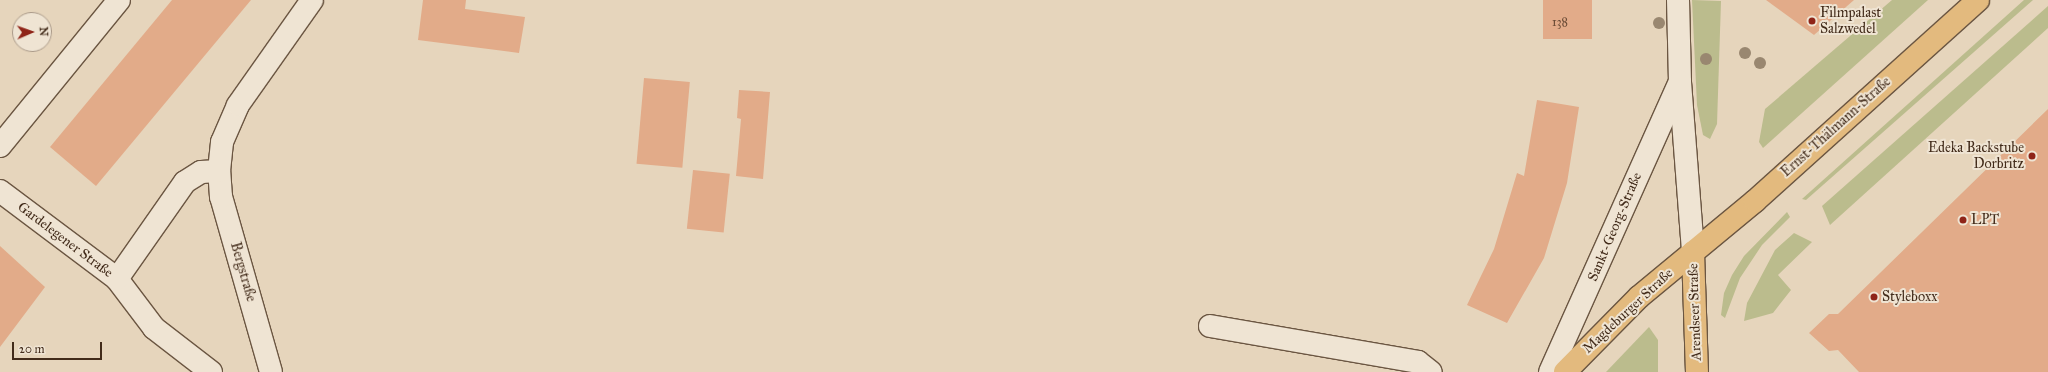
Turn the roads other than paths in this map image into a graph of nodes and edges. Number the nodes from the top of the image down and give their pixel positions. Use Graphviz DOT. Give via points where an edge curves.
graph roads {
  1 [pos="119,0"];
  2 [pos="312,0"];
  3 [pos="1678,0"];
  4 [pos="1978,0"];
  5 [pos="1680,82"];
  6 [pos="0,146"];
  7 [pos="219,171"];
  8 [pos="0,191"];
  9 [pos="1693,252"];
  10 [pos="117,279"];
  11 [pos="1210,326"];
  12 [pos="211,372"];
  13 [pos="271,372"];
  14 [pos="1431,372"];
  15 [pos="1550,372"];
  16 [pos="1565,372"];
  17 [pos="1696,372"];
  1 -- 6 [label="street"];
  2 -- 7 [label="street" via="238,105 222,142"];
  3 -- 5 [label="street, Sankt-Georg-Straße"];
  4 -- 9 [label="main road, Ernst-Thälmann-Straße" via="1755,201"];
  5 -- 9 [label="street, Sankt-Georg-Straße"];
  5 -- 15 [label="street, Sankt-Georg-Straße"];
  7 -- 10 [label="street, Gardelegener Straße" via="202,172 185,182"];
  7 -- 13 [label="street, Bergstraße" via="221,197"];
  8 -- 10 [label="street, Gardelegener Straße"];
  9 -- 16 [label="main road, Magdeburger Straße" via="1639,297"];
  9 -- 17 [label="main road, Arendseer Straße"];
  10 -- 12 [label="street" via="154,328"];
  11 -- 14 [label="street" via="1418,362"];
}
